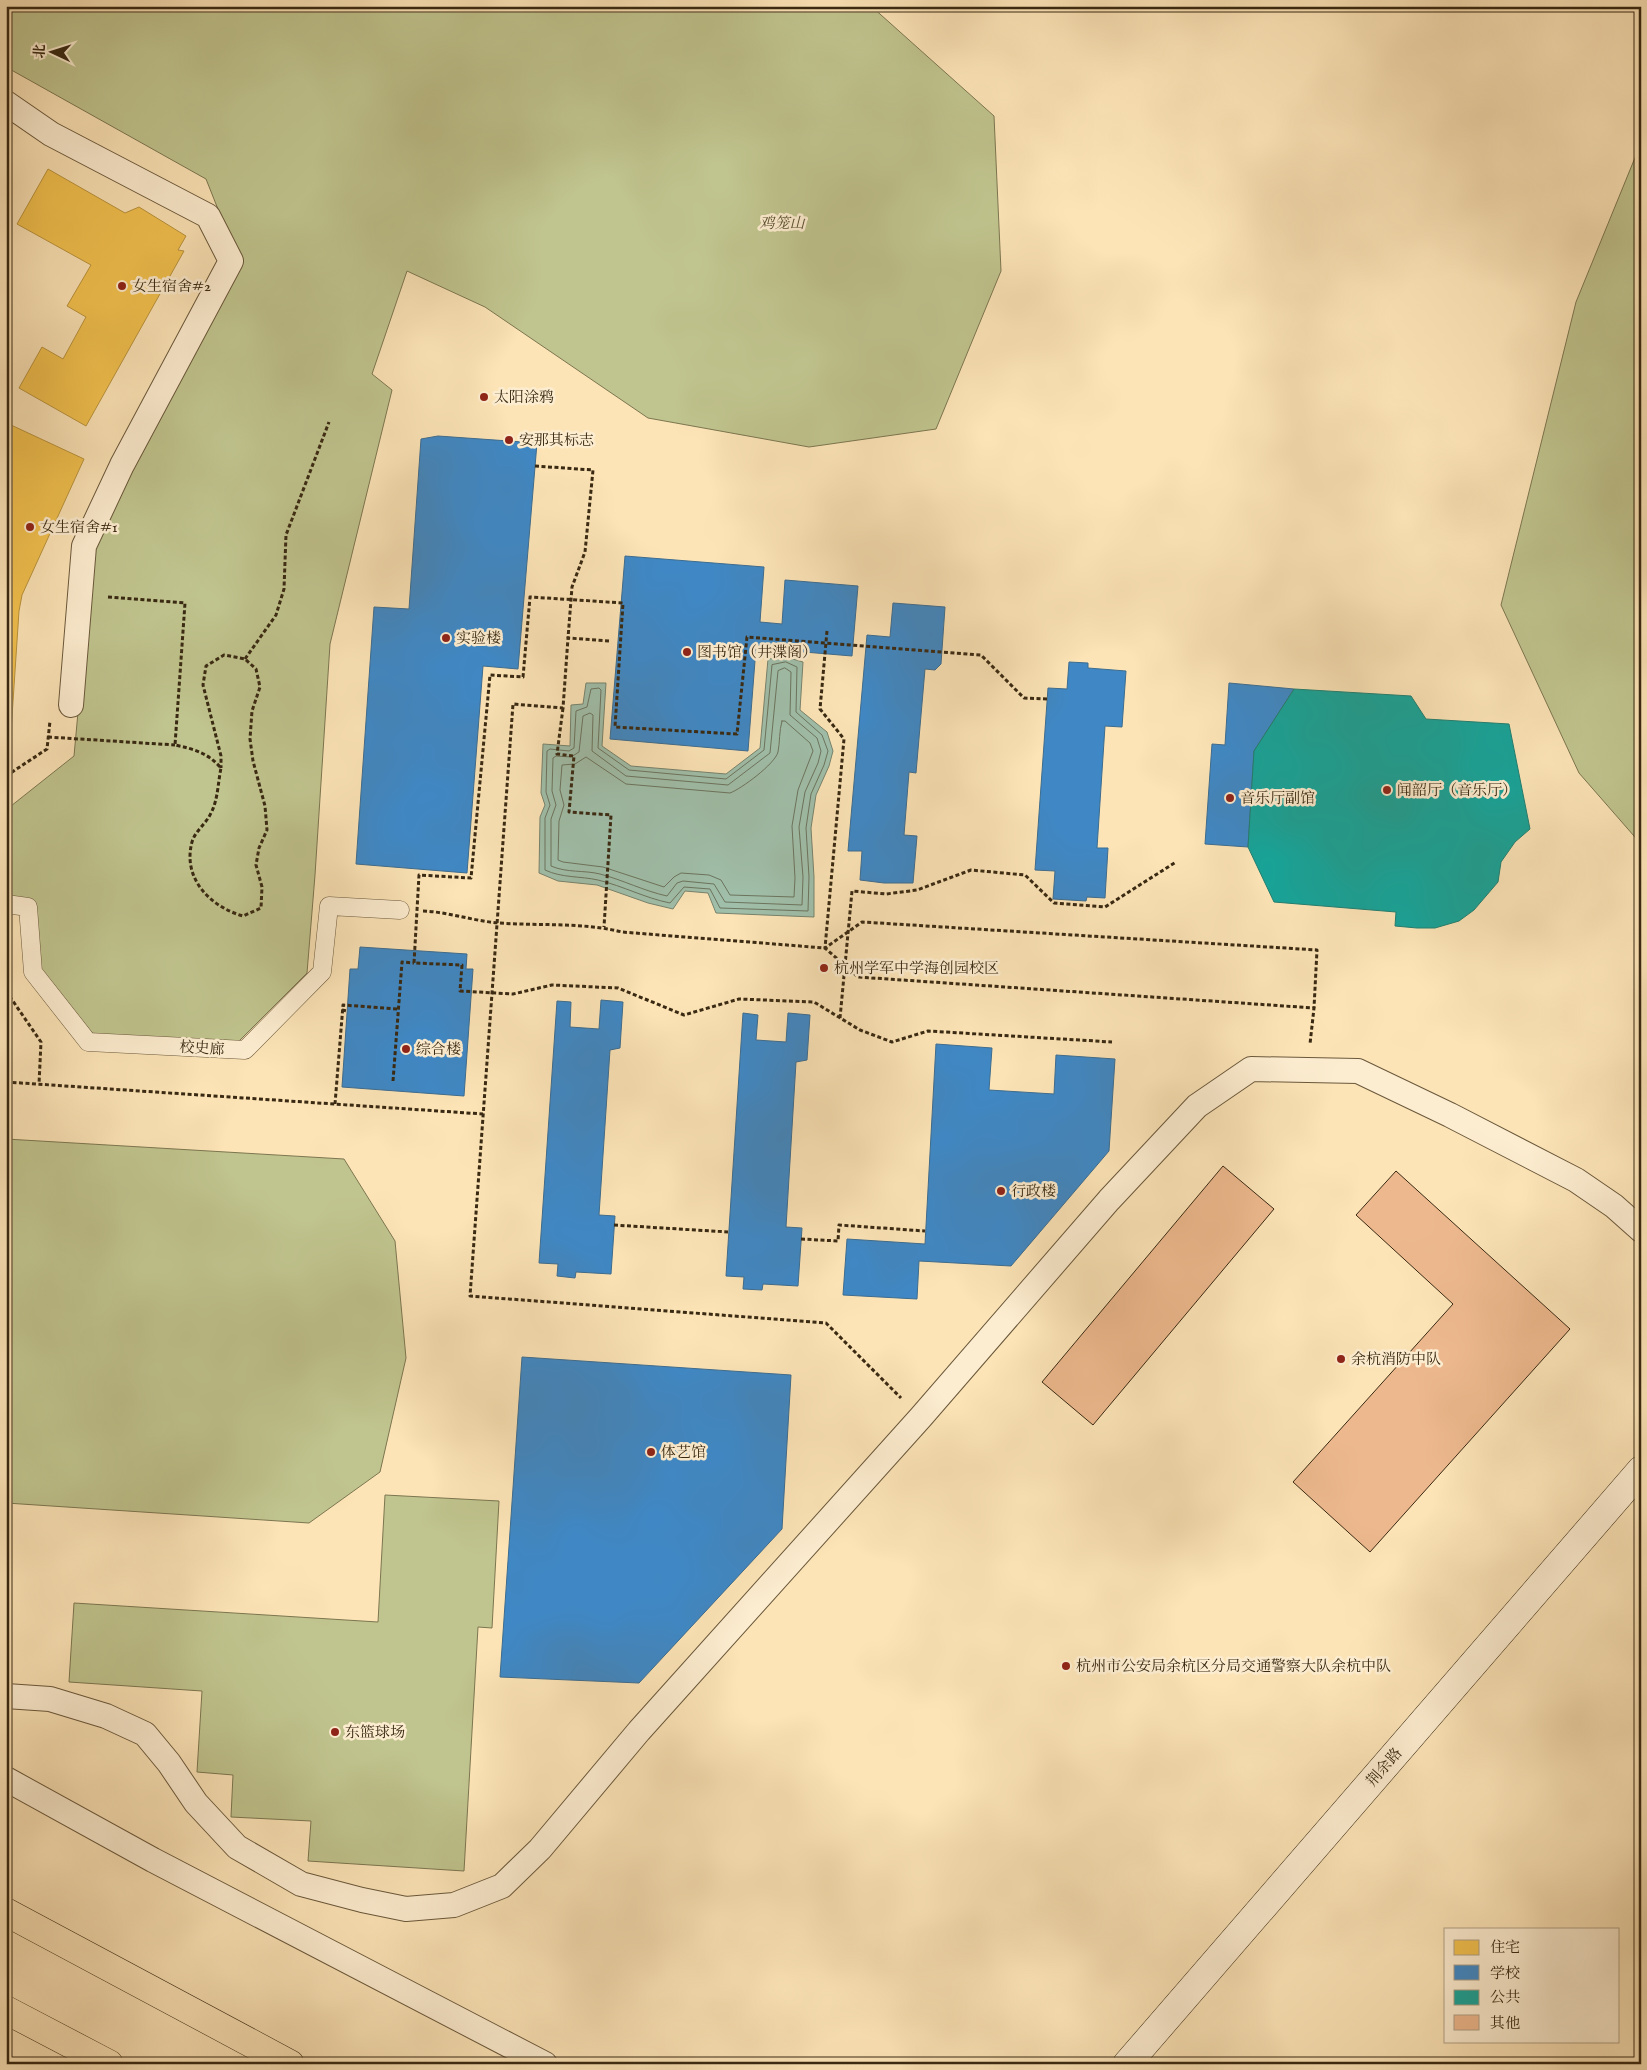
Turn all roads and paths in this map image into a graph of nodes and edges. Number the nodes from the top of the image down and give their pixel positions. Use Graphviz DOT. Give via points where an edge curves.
graph roads {
  1 [pos="6,103"];
  2 [pos="328,422"];
  3 [pos="535,466"];
  4 [pos="79,596"];
  5 [pos="827,631"];
  6 [pos="568,638"];
  7 [pos="609,641"];
  8 [pos="245,659"];
  9 [pos="1047,699"];
  10 [pos="71,705"];
  11 [pos="562,708"];
  12 [pos="48,736"];
  13 [pos="176,746"];
  14 [pos="221,768"];
  15 [pos="6,776"];
  16 [pos="1176,862"];
  17 [pos="6,904"];
  18 [pos="400,910"];
  19 [pos="497,923"];
  20 [pos="604,927"];
  21 [pos="825,948"];
  22 [pos="414,963"];
  23 [pos="6,991"];
  24 [pos="1314,1008"];
  25 [pos="398,1009"];
  26 [pos="342,1010"];
  27 [pos="347,1010"];
  28 [pos="840,1018"];
  29 [pos="1112,1042"];
  30 [pos="1308,1069"];
  31 [pos="6,1082"];
  32 [pos="393,1082"];
  33 [pos="39,1084"];
  34 [pos="335,1104"];
  35 [pos="483,1114"];
  36 [pos="614,1224"];
  37 [pos="1641,1230"];
  38 [pos="925,1231"];
  39 [pos="728,1232"];
  40 [pos="801,1239"];
  41 [pos="921,1417"];
  42 [pos="1641,1470"];
  43 [pos="6,1696"];
  44 [pos="6,1779"];
  45 [pos="6,1912"];
  46 [pos="6,2010"];
  47 [pos="109,2064"];
  48 [pos="290,2064"];
  49 [pos="545,2064"];
  50 [pos="1127,2064"];
  1 -- 4 [label="street" via="51,134 208,216 231,262 122,465 84,546"];
  2 -- 8 [label="path" via="286,535 284,588 276,615"];
  3 -- 6 [label="path" via="593,470 585,552 572,586"];
  4 -- 10 [label="street"];
  4 -- 13 [label="path" via="185,603"];
  5 -- 21 [label="path" via="820,708 844,739"];
  6 -- 7 [label="path"];
  6 -- 11 [label="path"];
  8 -- 14 [label="path" via="224,655 206,666 203,685 221,756"];
  8 -- 14 [label="path" via="256,670 260,687 252,711 250,739 267,830 256,865 262,887 260,908 244,916 227,912 204,895 190,866 192,842 211,814"];
  9 -- 22 [label="path, bridge" via="1024,698 981,655 747,636 737,734 615,727 623,603 530,598 523,677 490,676 471,878 419,874"];
  10 -- 12 [label="path" via="51,710"];
  11 -- 19 [label="path" via="513,704"];
  11 -- 20 [label="path" via="557,754 574,756 569,812 610,815"];
  12 -- 13 [label="path"];
  12 -- 15 [label="path" via="47,750"];
  13 -- 14 [label="path" via="197,750"];
  16 -- 28 [label="path, bridge" via="1104,907 1054,903 1025,875 971,870 917,890 886,894 852,891"];
  17 -- 18 [label="street, 校史廊" via="28,908 33,972 88,1042 245,1050 322,972 329,906"];
  18 -- 19 [label="path" via="444,912"];
  19 -- 20 [label="path"];
  19 -- 35 [label="path"];
  20 -- 21 [label="path" via="622,932"];
  21 -- 24 [label="path" via="858,977"];
  21 -- 24 [label="path" via="862,922 1316,950"];
  22 -- 25 [label="path" via="402,962"];
  22 -- 28 [label="path, bridge" via="462,965 460,991 512,994 552,985 618,988 684,1015 739,999 814,1002"];
  23 -- 33 [label="path" via="41,1042"];
  24 -- 30 [label="path"];
  25 -- 26 [label="path" via="343,1005"];
  25 -- 32 [label="path"];
  26 -- 27 [label="path"];
  26 -- 34 [label="path"];
  28 -- 29 [label="path, bridge" via="860,1030 892,1042 928,1031"];
  30 -- 37 [label="street" via="1358,1071 1450,1115 1576,1180 1614,1206"];
  30 -- 41 [label="street" via="1251,1068 1197,1106 1108,1200"];
  31 -- 33 [label="path"];
  33 -- 34 [label="path"];
  34 -- 35 [label="path"];
  35 -- 41 [label="path" via="470,1296 826,1323"];
  36 -- 39 [label="path"];
  38 -- 40 [label="path" via="839,1226 838,1241"];
  41 -- 43 [label="street" via="639,1732 540,1849 502,1886 454,1905 406,1909 301,1884 237,1846 196,1803 145,1734 106,1716 50,1699"];
  42 -- 50 [label="main road, 荆余路"];
  44 -- 49 [label="street" via="152,1860"];
  45 -- 48 [label="highway"];
  46 -- 47 [label="highway"];
}
